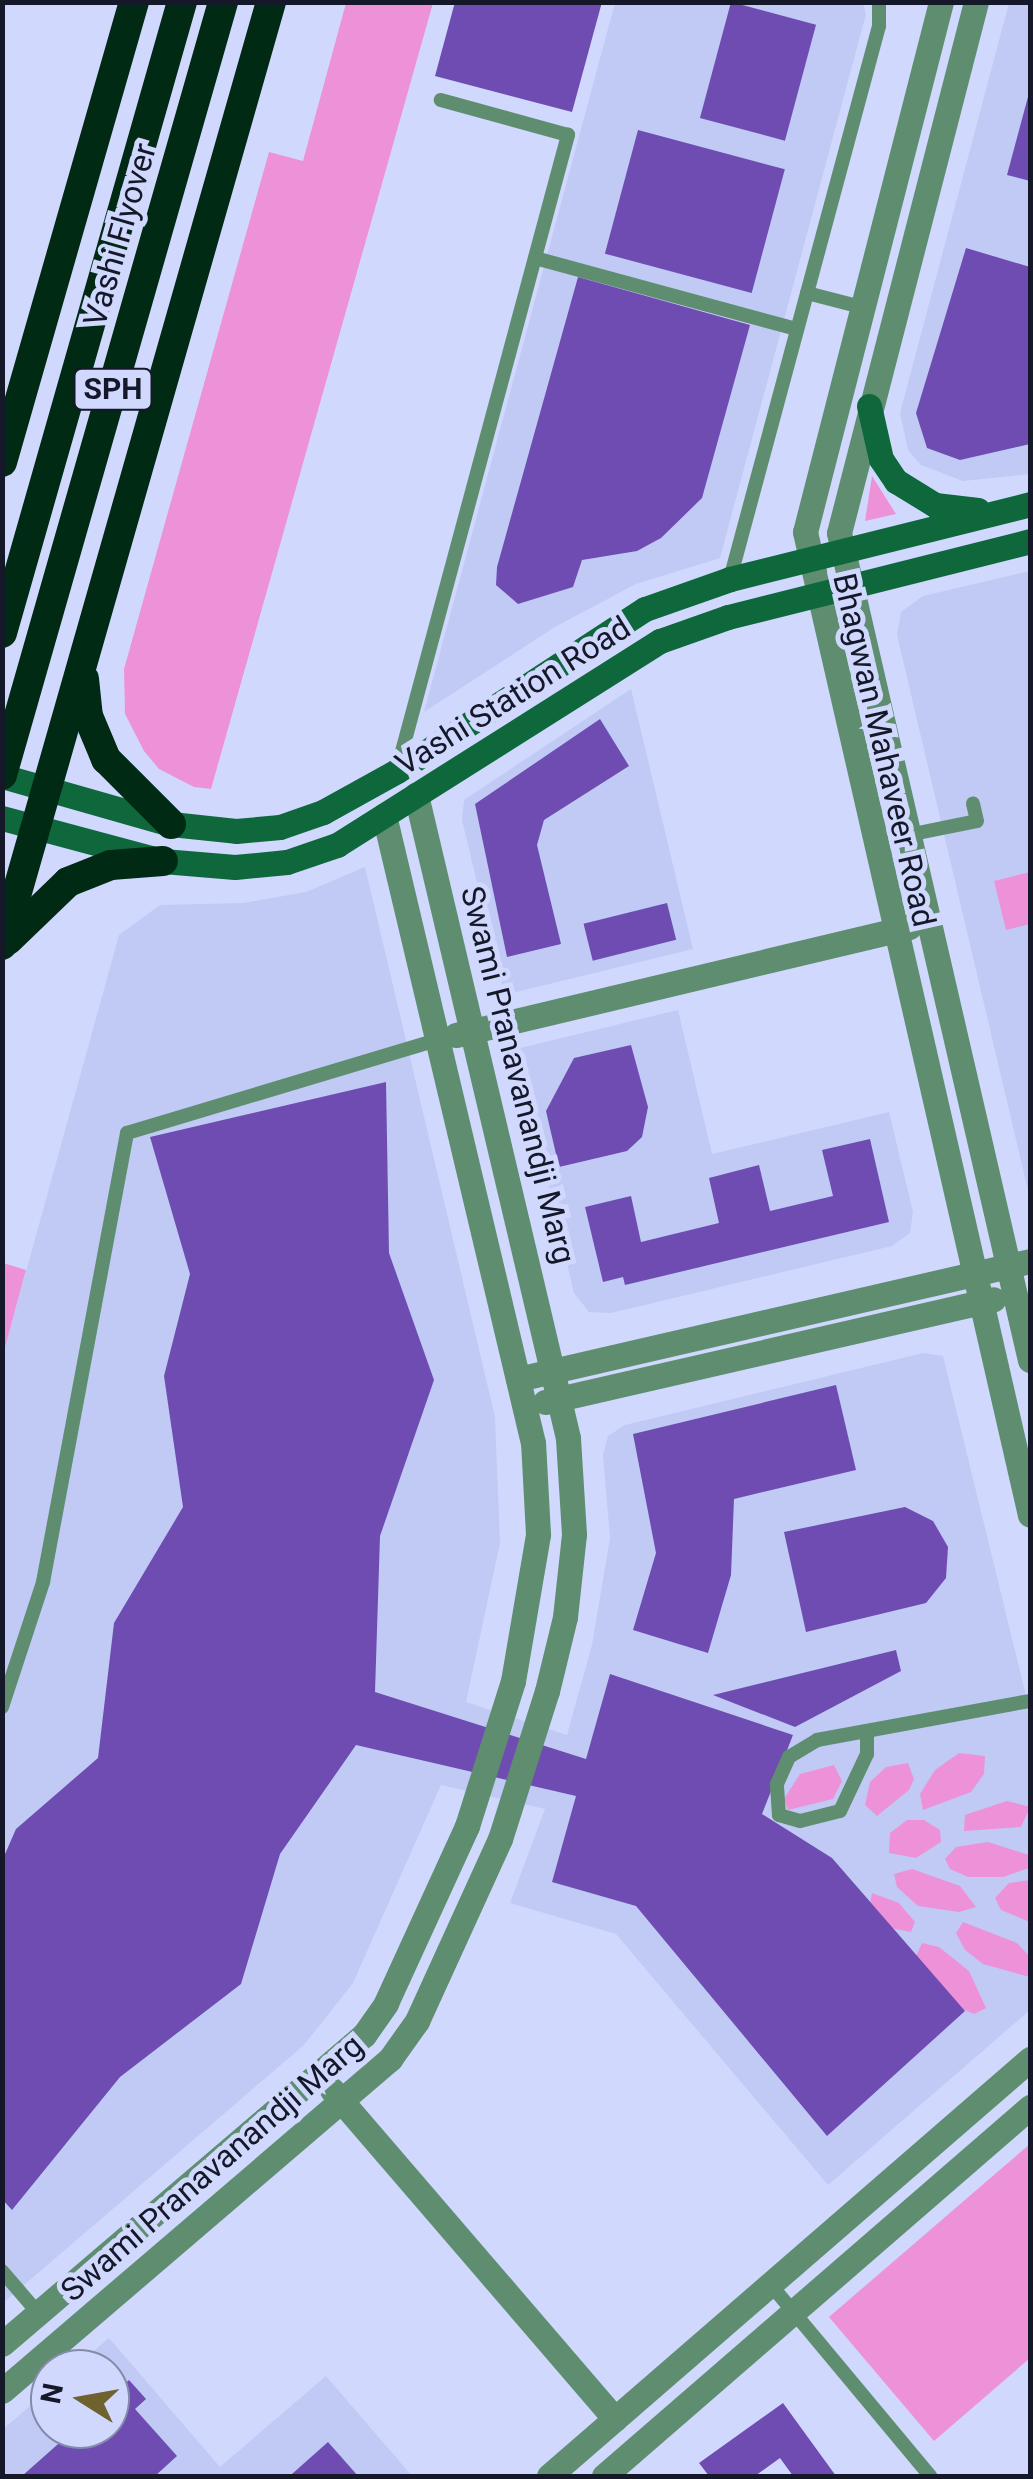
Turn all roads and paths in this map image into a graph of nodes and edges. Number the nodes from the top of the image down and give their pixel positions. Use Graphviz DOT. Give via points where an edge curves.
graph roads {
  1 [pos="134,2"];
  2 [pos="182,2"];
  3 [pos="223,2"];
  4 [pos="271,2"];
  5 [pos="879,2"];
  6 [pos="941,2"];
  7 [pos="976,2"];
  8 [pos="441,100"];
  9 [pos="535,258"];
  10 [pos="806,293"];
  11 [pos="861,308"];
  12 [pos="797,330"];
  13 [pos="869,406"];
  14 [pos="2,462"];
  15 [pos="1030,504"];
  16 [pos="1002,512"];
  17 [pos="1030,541"];
  18 [pos="841,552"];
  19 [pos="806,560"];
  20 [pos="730,579"];
  21 [pos="849,586"];
  22 [pos="815,594"];
  23 [pos="2,632"];
  24 [pos="82,666"];
  25 [pos="537,677"];
  26 [pos="557,706"];
  27 [pos="397,771"];
  28 [pos="2,775"];
  29 [pos="47,788"];
  30 [pos="416,795"];
  31 [pos="973,804"];
  32 [pos="384,815"];
  33 [pos="2,818"];
  34 [pos="171,824"];
  35 [pos="36,828"];
  36 [pos="908,835"];
  37 [pos="163,861"];
  38 [pos="928,922"];
  39 [pos="893,931"];
  40 [pos="2,946"];
  41 [pos="473,1031"];
  42 [pos="441,1039"];
  43 [pos="1020,1264"];
  44 [pos="974,1274"];
  45 [pos="1023,1292"];
  46 [pos="980,1302"];
  47 [pos="1030,1360"];
  48 [pos="555,1371"];
  49 [pos="518,1380"];
  50 [pos="560,1399"];
  51 [pos="526,1407"];
  52 [pos="1030,1514"];
  53 [pos="1030,1700"];
  54 [pos="2,1708"];
  55 [pos="867,1732"];
  56 [pos="1030,2060"];
  57 [pos="319,2074"];
  58 [pos="342,2101"];
  59 [pos="1030,2106"];
  60 [pos="2,2271"];
  61 [pos="771,2284"];
  62 [pos="794,2312"];
  63 [pos="39,2314"];
  64 [pos="2,2344"];
  65 [pos="2,2391"];
  66 [pos="615,2420"];
  67 [pos="550,2476"];
  68 [pos="604,2476"];
  69 [pos="930,2476"];
  1 -- 14 [label="highway"];
  2 -- 23 [label="highway, Vashi Flyover / SPH"];
  3 -- 28 [label="highway, Vashi Flyover / SPH"];
  4 -- 24 [label="highway"];
  5 -- 10 [label="lane"];
  6 -- 11 [label="street, Bhagwan Mahaveer Road"];
  7 -- 13 [label="street, Bhagwan Mahaveer Road"];
  8 -- 9 [label="lane" via="568,135"];
  9 -- 12 [label="lane"];
  9 -- 27 [label="lane"];
  10 -- 11 [label="lane"];
  10 -- 12 [label="lane"];
  11 -- 19 [label="street, Bhagwan Mahaveer Road" via="807,506"];
  12 -- 20 [label="lane"];
  13 -- 16 [label="main road" via="881,460 914,495 961,510"];
  13 -- 18 [label="street, Bhagwan Mahaveer Road" via="841,514"];
  15 -- 16 [label="main road, Vashi Station Road"];
  16 -- 18 [label="main road, Vashi Station Road"];
  17 -- 21 [label="main road, Vashi Station Road"];
  18 -- 19 [label="main road, Vashi Station Road"];
  18 -- 21 [label="street, Bhagwan Mahaveer Road"];
  19 -- 20 [label="main road, Vashi Station Road"];
  19 -- 22 [label="street, Bhagwan Mahaveer Road"];
  20 -- 25 [label="main road, Vashi Station Road" via="644,609"];
  21 -- 22 [label="main road, Vashi Station Road"];
  21 -- 36 [label="street, Bhagwan Mahaveer Road"];
  22 -- 26 [label="main road, Vashi Station Road" via="660,641"];
  22 -- 39 [label="street, Bhagwan Mahaveer Road"];
  24 -- 29 [label="highway"];
  24 -- 34 [label="highway" via="88,716 106,759"];
  25 -- 26 [label="main road"];
  25 -- 27 [label="main road, Vashi Station Road"];
  26 -- 30 [label="main road, Vashi Station Road"];
  27 -- 34 [label="main road, Vashi Station Road" via="323,812 280,827 236,831"];
  28 -- 29 [label="main road, Vashi Station Road"];
  29 -- 34 [label="main road, Vashi Station Road"];
  29 -- 35 [label="highway"];
  30 -- 32 [label="main road, Vashi Station Road"];
  30 -- 41 [label="street, Swami Pranavanandji Marg"];
  31 -- 36 [label="lane" via="976,821"];
  32 -- 37 [label="main road, Vashi Station Road" via="337,845 287,862 235,867"];
  32 -- 42 [label="street, Swami Pranavanandji Marg"];
  33 -- 35 [label="main road, Vashi Station Road"];
  35 -- 37 [label="main road, Vashi Station Road"];
  35 -- 40 [label="highway"];
  36 -- 38 [label="street, Bhagwan Mahaveer Road"];
  37 -- 40 [label="highway" via="111,865 68,882"];
  38 -- 39 [label="street"];
  38 -- 43 [label="street, Bhagwan Mahaveer Road"];
  39 -- 41 [label="street"];
  39 -- 44 [label="street, Bhagwan Mahaveer Road"];
  41 -- 42 [label="street"];
  41 -- 48 [label="street, Swami Pranavanandji Marg"];
  42 -- 49 [label="street, Swami Pranavanandji Marg"];
  42 -- 54 [label="lane" via="127,1133 44,1582"];
  43 -- 44 [label="street"];
  43 -- 45 [label="street, Bhagwan Mahaveer Road"];
  44 -- 46 [label="street, Bhagwan Mahaveer Road"];
  44 -- 48 [label="street"];
  45 -- 46 [label="street"];
  45 -- 47 [label="street, Bhagwan Mahaveer Road"];
  46 -- 50 [label="street"];
  46 -- 52 [label="street, Bhagwan Mahaveer Road"];
  48 -- 49 [label="street"];
  48 -- 50 [label="street, Swami Pranavanandji Marg"];
  49 -- 51 [label="street, Swami Pranavanandji Marg"];
  50 -- 51 [label="street"];
  50 -- 58 [label="street, Swami Pranavanandji Marg" via="574,1534 565,1617 547,1691 500,1839 417,2021 390,2059"];
  51 -- 57 [label="street, Swami Pranavanandji Marg" via="538,1534 513,1682 467,1826 386,2003 364,2035"];
  53 -- 55 [label="lane"];
  55 -- 55 [label="lane" via="867,1754 840,1811 800,1821 780,1815 777,1784 790,1757 817,1740"];
  56 -- 61 [label="street"];
  57 -- 58 [label="street"];
  57 -- 63 [label="street, Swami Pranavanandji Marg"];
  58 -- 65 [label="street, Swami Pranavanandji Marg"];
  58 -- 66 [label="street"];
  59 -- 62 [label="street"];
  60 -- 63 [label="lane"];
  61 -- 62 [label="lane"];
  61 -- 66 [label="street"];
  62 -- 68 [label="street"];
  62 -- 69 [label="lane"];
  63 -- 64 [label="street, Swami Pranavanandji Marg"];
  66 -- 67 [label="street"];
}
